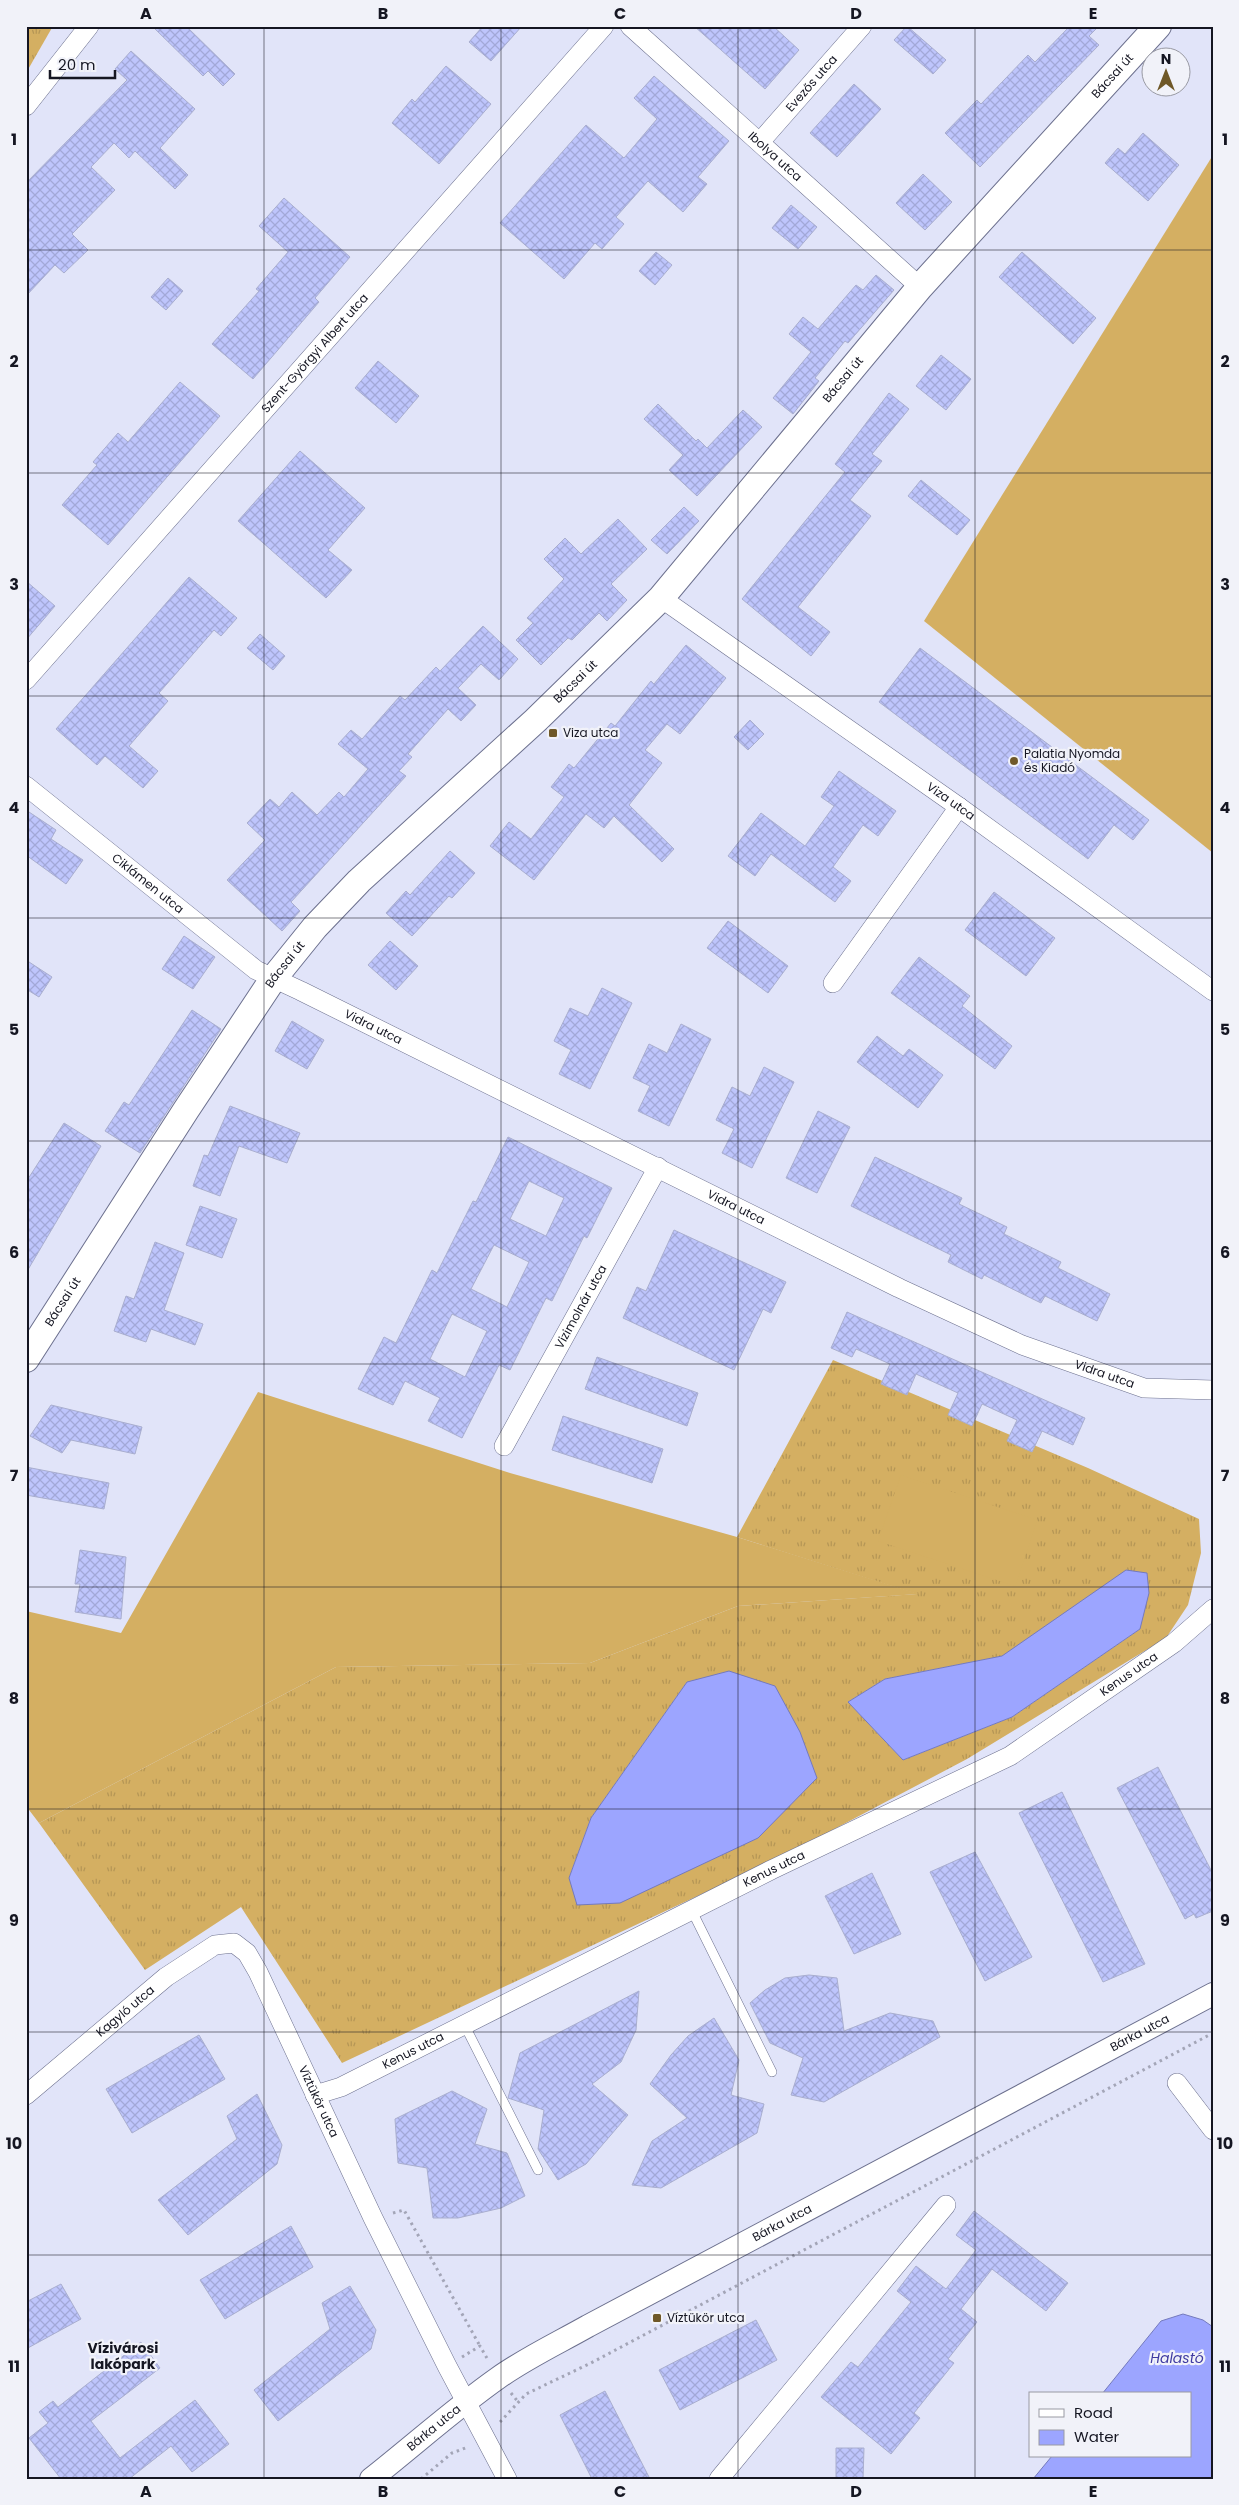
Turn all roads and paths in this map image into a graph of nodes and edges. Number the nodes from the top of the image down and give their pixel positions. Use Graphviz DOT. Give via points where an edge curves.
graph roads {
  1 [pos="88,26"];
  2 [pos="604,26"];
  3 [pos="630,26"];
  4 [pos="862,26"];
  5 [pos="1158,26"];
  6 [pos="26,106"];
  7 [pos="760,142"];
  8 [pos="920,287"];
  9 [pos="661,598"];
  10 [pos="26,680"];
  11 [pos="26,786"];
  12 [pos="959,807"];
  13 [pos="273,979"];
  14 [pos="833,983"];
  15 [pos="1213,992"];
  16 [pos="658,1167"];
  17 [pos="26,1359"];
  18 [pos="1213,1390"];
  19 [pos="504,1446"];
  20 [pos="1213,1608"];
  21 [pos="692,1911"];
  22 [pos="234,1943"];
  23 [pos="1213,1994"];
  24 [pos="465,2026"];
  25 [pos="1213,2033"];
  26 [pos="772,2072"];
  27 [pos="1177,2083"];
  28 [pos="26,2095"];
  29 [pos="315,2095"];
  30 [pos="1213,2130"];
  31 [pos="538,2170"];
  32 [pos="946,2205"];
  33 [pos="373,2218"];
  34 [pos="480,2346"];
  35 [pos="467,2401"];
  36 [pos="485,2437"];
  37 [pos="371,2479"];
  38 [pos="421,2479"];
  39 [pos="507,2479"];
  40 [pos="719,2479"];
  1 -- 6 [label="street"];
  2 -- 10 [label="street, Szent-Györgyi Albert utca"];
  3 -- 7 [label="street, Ibolya utca"];
  4 -- 7 [label="street, Evezős utca"];
  5 -- 8 [label="main road, Bácsai út"];
  7 -- 8 [label="street, Ibolya utca"];
  8 -- 9 [label="main road, Bácsai út"];
  9 -- 12 [label="street, Viza utca"];
  9 -- 13 [label="main road, Bácsai út" via="536,720 359,881 315,927"];
  11 -- 13 [label="street, Ciklámen utca" via="256,970"];
  12 -- 14 [label="street"];
  12 -- 15 [label="street, Viza utca"];
  13 -- 16 [label="street, Vidra utca"];
  13 -- 17 [label="main road, Bácsai út"];
  16 -- 18 [label="street, Vidra utca" via="898,1288 1022,1345 1144,1388"];
  16 -- 19 [label="street, Vizimolnár utca"];
  20 -- 21 [label="street, Kenus utca" via="1174,1643 1010,1756"];
  21 -- 24 [label="street, Kenus utca"];
  21 -- 26 [label="lane"];
  22 -- 28 [label="street, Kagyló utca" via="215,1945 166,1977"];
  22 -- 29 [label="street, Víztükör utca" via="247,1953 258,1972"];
  23 -- 35 [label="street, Bárka utca" via="588,2326 507,2372"];
  24 -- 29 [label="street, Kenus utca" via="341,2087"];
  24 -- 31 [label="lane"];
  25 -- 36 [label="path" via="608,2354 526,2394"];
  27 -- 30 [label="street"];
  29 -- 33 [label="street, Víztükör utca"];
  32 -- 40 [label="street"];
  33 -- 34 [label="path" via="404,2210"];
  33 -- 35 [label="street, Víztükör utca"];
  35 -- 36 [label="street, Víztükör utca"];
  35 -- 37 [label="street, Bárka utca"];
  36 -- 38 [label="path" via="452,2453"];
  36 -- 39 [label="street, Víztükör utca"];
}
